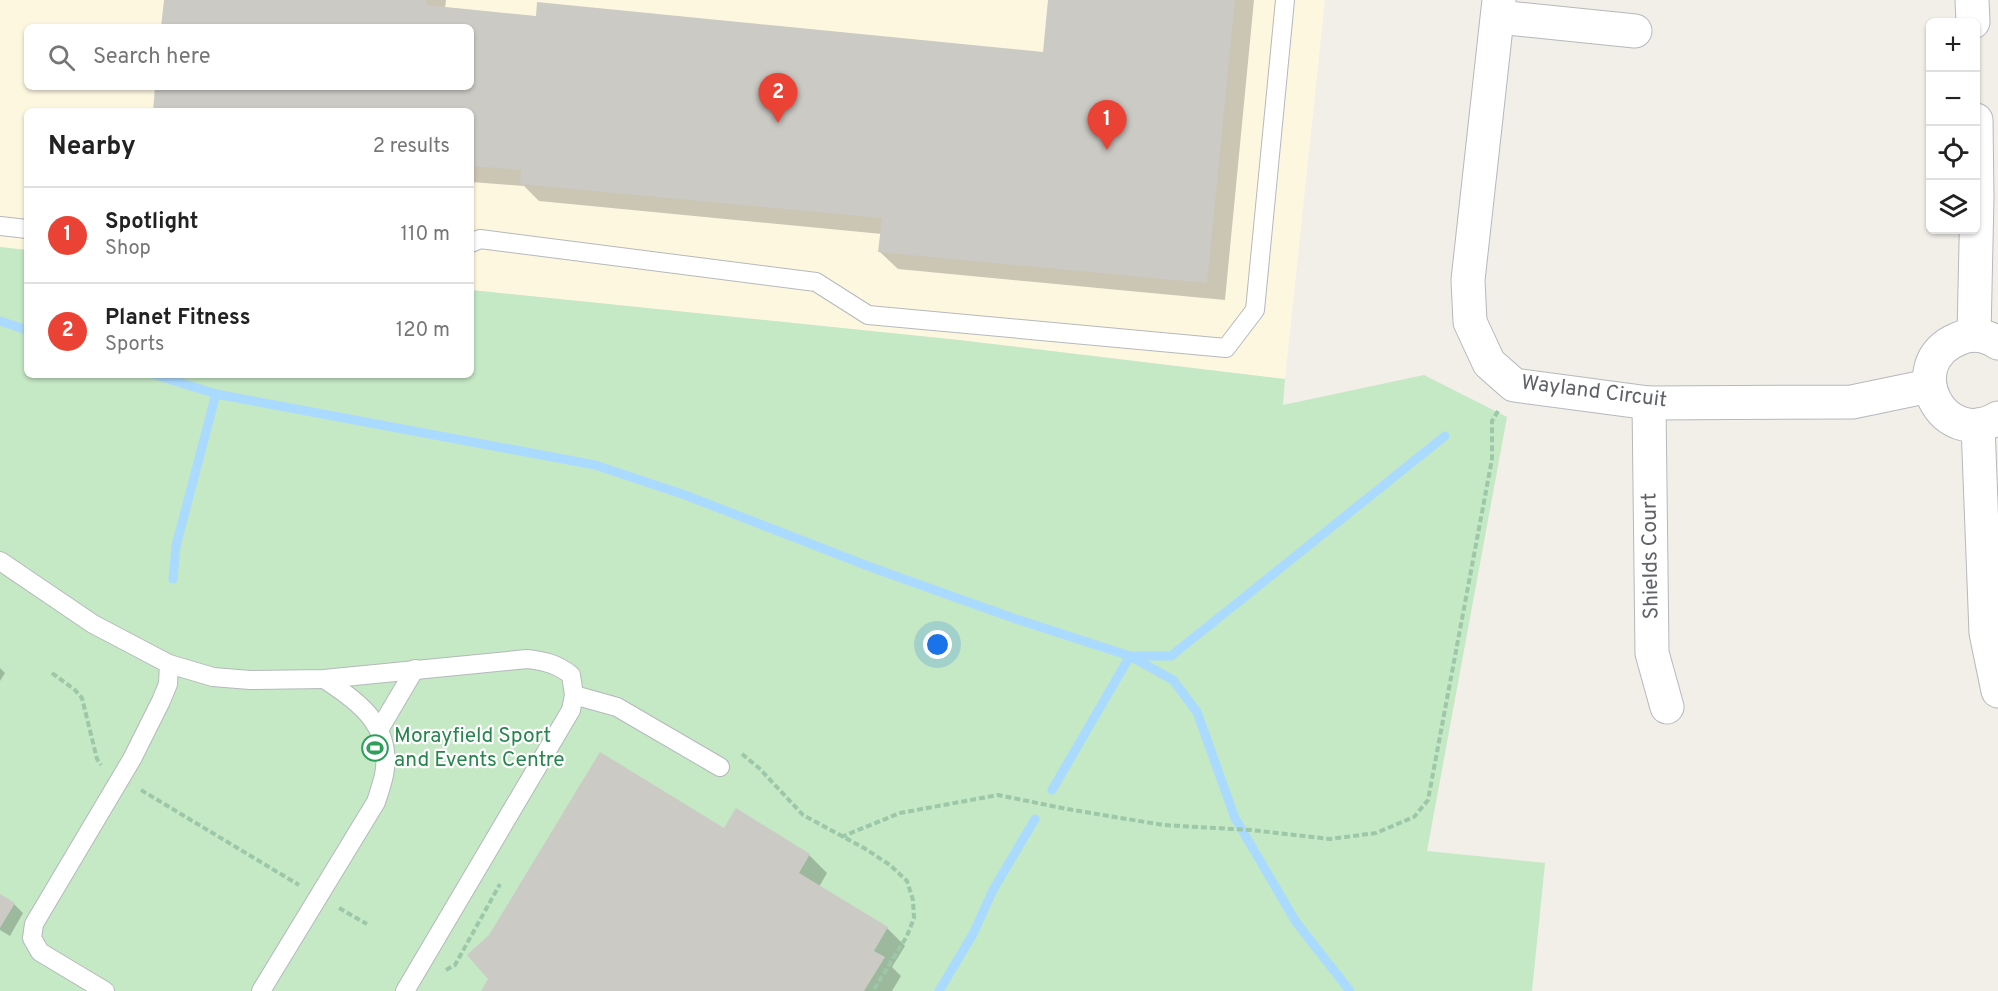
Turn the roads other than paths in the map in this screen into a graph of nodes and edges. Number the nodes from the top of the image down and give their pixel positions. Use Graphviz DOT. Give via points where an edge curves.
graph roads {
  1 [pos="1285,0"];
  2 [pos="1972,0"];
  3 [pos="1499,8"];
  4 [pos="1973,18"];
  5 [pos="1635,31"];
  6 [pos="1976,126"];
  7 [pos="0,226"];
  8 [pos="24,229"];
  9 [pos="474,242"];
  10 [pos="1986,339"];
  11 [pos="1929,386"];
  12 [pos="1649,403"];
  13 [pos="1988,422"];
  14 [pos="0,561"];
  15 [pos="169,664"];
  16 [pos="415,669"];
  17 [pos="324,679"];
  18 [pos="1998,691"];
  19 [pos="574,695"];
  20 [pos="1667,707"];
  21 [pos="379,730"];
  22 [pos="720,768"];
  23 [pos="105,991"];
  24 [pos="261,991"];
  25 [pos="405,991"];
  1 -- 9 [label="lane" via="1255,310 1226,348 867,315 816,282 480,239"];
  2 -- 4 [label="street"];
  3 -- 5 [label="street"];
  3 -- 12 [label="street, Wayland Circuit" via="1469,268 1470,322 1489,363 1514,385"];
  6 -- 10 [label="street"];
  7 -- 8 [label="lane"];
  10 -- 11 [label="street" via="1956,340 1941,351"];
  11 -- 12 [label="street, Wayland Circuit" via="1852,402"];
  11 -- 13 [label="street" via="1938,408 1946,416 1967,425"];
  12 -- 20 [label="street, Shields Court" via="1652,653"];
  13 -- 18 [label="street" via="1986,633"];
  14 -- 15 [label="lane" via="93,624"];
  15 -- 17 [label="lane" via="213,676 250,680"];
  15 -- 23 [label="lane" via="168,684 161,701 121,778 34,924 32,938 40,952"];
  16 -- 17 [label="lane"];
  16 -- 19 [label="lane" via="528,659 548,661 571,675"];
  16 -- 21 [label="lane"];
  17 -- 21 [label="lane" via="370,714"];
  19 -- 22 [label="lane" via="617,707"];
  19 -- 25 [label="lane" via="571,710"];
  21 -- 24 [label="lane" via="385,753 376,802"];
}
